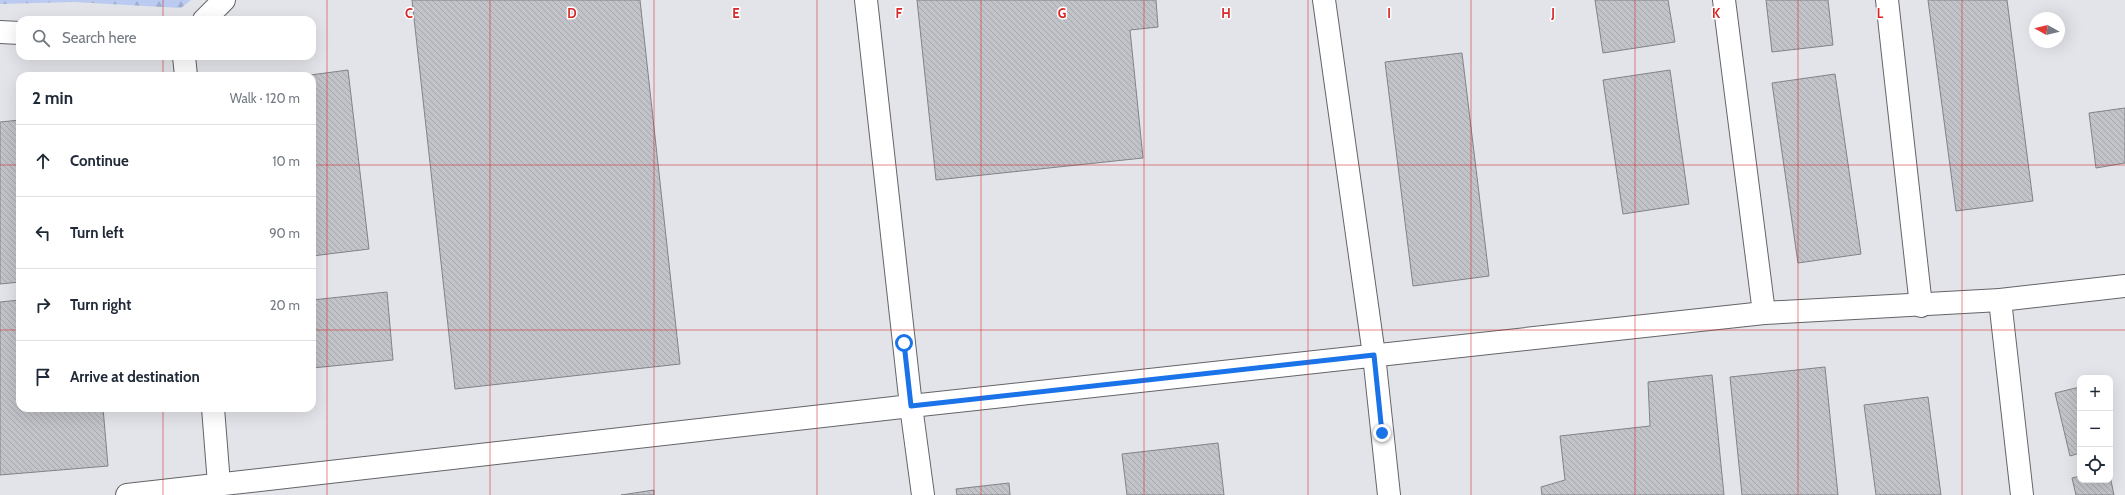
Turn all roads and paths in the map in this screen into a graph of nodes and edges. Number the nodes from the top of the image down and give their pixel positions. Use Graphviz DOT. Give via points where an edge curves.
graph roads {
  1 [pos="224,0"];
  2 [pos="866,0"];
  3 [pos="1324,0"];
  4 [pos="1724,0"];
  5 [pos="1887,0"];
  6 [pos="208,16"];
  7 [pos="0,32"];
  8 [pos="16,33"];
  9 [pos="184,60"];
  10 [pos="186,72"];
  11 [pos="2125,286"];
  12 [pos="2000,300"];
  13 [pos="1920,306"];
  14 [pos="1764,313"];
  15 [pos="1374,355"];
  16 [pos="911,406"];
  17 [pos="213,412"];
  18 [pos="219,484"];
  19 [pos="127,495"];
  20 [pos="923,495"];
  21 [pos="1388,495"];
  22 [pos="2022,495"];
  1 -- 6 [label="street"];
  2 -- 16 [label="street"];
  3 -- 15 [label="street"];
  4 -- 14 [label="street"];
  5 -- 13 [label="street"];
  7 -- 8 [label="street"];
  9 -- 10 [label="street"];
  11 -- 12 [label="street"];
  12 -- 13 [label="street"];
  12 -- 22 [label="street"];
  13 -- 14 [label="street"];
  14 -- 15 [label="street"];
  15 -- 16 [label="street"];
  15 -- 21 [label="street"];
  16 -- 18 [label="street"];
  16 -- 20 [label="street"];
  17 -- 18 [label="street"];
  18 -- 19 [label="street"];
}
